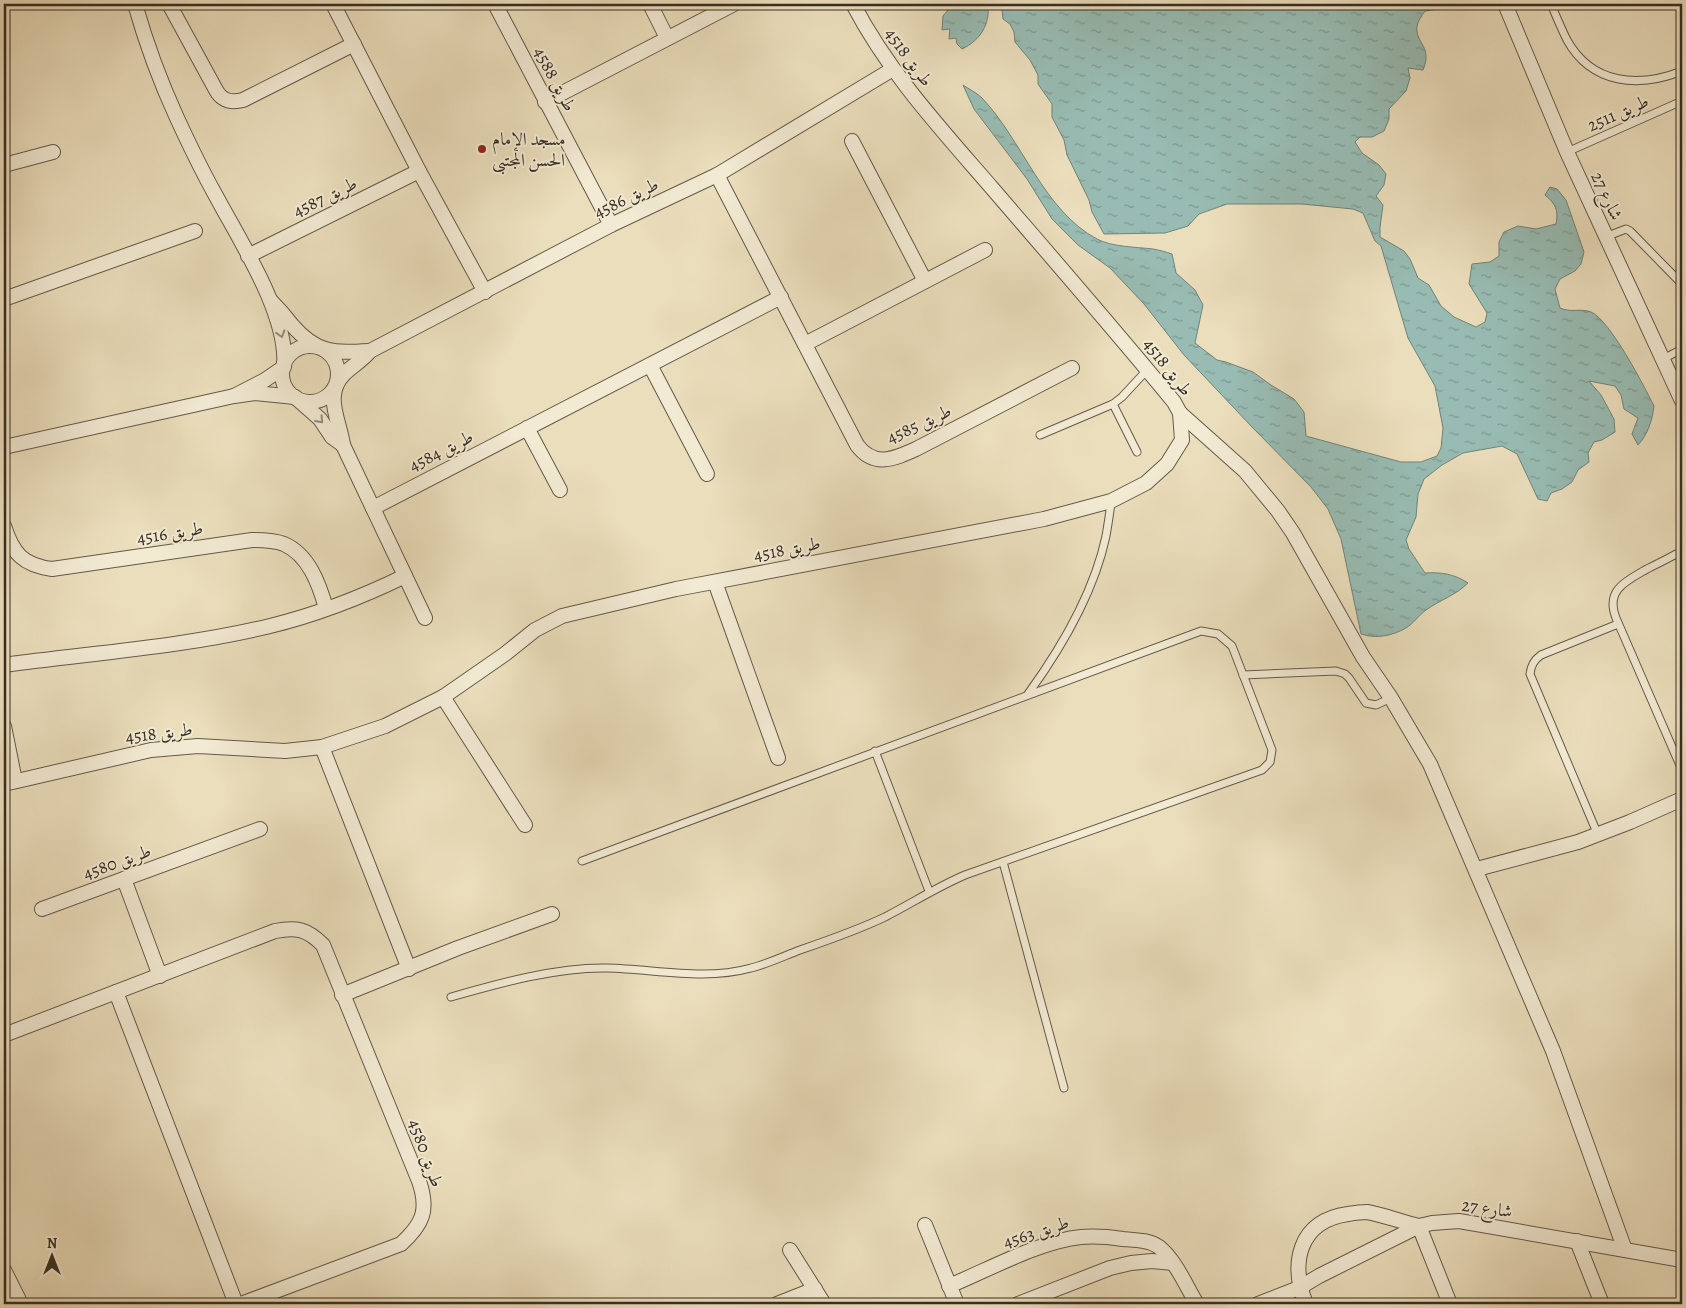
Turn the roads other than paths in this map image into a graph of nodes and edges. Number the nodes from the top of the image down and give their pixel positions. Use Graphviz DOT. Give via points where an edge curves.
graph roads {
  1 [pos="135,4"];
  2 [pos="169,4"];
  3 [pos="333,4"];
  4 [pos="494,4"];
  5 [pos="650,4"];
  6 [pos="734,4"];
  7 [pos="853,4"];
  8 [pos="1505,4"];
  9 [pos="1552,4"];
  10 [pos="667,38"];
  11 [pos="354,44"];
  12 [pos="893,69"];
  13 [pos="1682,71"];
  14 [pos="1682,101"];
  15 [pos="545,102"];
  16 [pos="852,141"];
  17 [pos="53,152"];
  18 [pos="1567,152"];
  19 [pos="4,165"];
  20 [pos="419,171"];
  21 [pos="717,175"];
  22 [pos="611,225"];
  23 [pos="195,231"];
  24 [pos="1605,237"];
  25 [pos="984,250"];
  26 [pos="248,256"];
  27 [pos="925,282"];
  28 [pos="1682,284"];
  29 [pos="485,292"];
  30 [pos="781,297"];
  31 [pos="4,299"];
  32 [pos="271,302"];
  33 [pos="805,344"];
  34 [pos="318,348"];
  35 [pos="1682,349"];
  36 [pos="370,351"];
  37 [pos="1663,359"];
  38 [pos="650,365"];
  39 [pos="284,367"];
  40 [pos="1072,368"];
  41 [pos="1147,370"];
  42 [pos="337,382"];
  43 [pos="234,396"];
  44 [pos="295,397"];
  45 [pos="1682,401"];
  46 [pos="1112,404"];
  47 [pos="1180,413"];
  48 [pos="527,428"];
  49 [pos="1040,435"];
  50 [pos="343,445"];
  51 [pos="4,447"];
  52 [pos="1137,452"];
  53 [pos="706,474"];
  54 [pos="560,490"];
  55 [pos="1111,501"];
  56 [pos="373,508"];
  57 [pos="4,526"];
  58 [pos="1682,551"];
  59 [pos="405,576"];
  60 [pos="715,582"];
  61 [pos="326,608"];
  62 [pos="426,618"];
  63 [pos="1618,624"];
  64 [pos="4,665"];
  65 [pos="1243,675"];
  66 [pos="1027,694"];
  67 [pos="443,697"];
  68 [pos="1390,698"];
  69 [pos="4,726"];
  70 [pos="322,747"];
  71 [pos="875,751"];
  72 [pos="778,758"];
  73 [pos="1682,770"];
  74 [pos="9,783"];
  75 [pos="1682,799"];
  76 [pos="525,825"];
  77 [pos="260,829"];
  78 [pos="1598,835"];
  79 [pos="582,861"];
  80 [pos="1003,862"];
  81 [pos="1477,869"];
  82 [pos="124,879"];
  83 [pos="929,891"];
  84 [pos="42,909"];
  85 [pos="552,914"];
  86 [pos="409,969"];
  87 [pos="160,976"];
  88 [pos="116,992"];
  89 [pos="342,995"];
  90 [pos="451,997"];
  91 [pos="4,1035"];
  92 [pos="1064,1088"];
  93 [pos="925,1224"];
  94 [pos="1419,1226"];
  95 [pos="1577,1242"];
  96 [pos="790,1250"];
  97 [pos="1625,1250"];
  98 [pos="1682,1260"];
  99 [pos="1173,1263"];
  100 [pos="4,1270"];
  101 [pos="949,1286"];
  102 [pos="1299,1288"];
  103 [pos="815,1290"];
  104 [pos="21,1304"];
  105 [pos="236,1304"];
  106 [pos="240,1304"];
  107 [pos="778,1304"];
  108 [pos="824,1304"];
  109 [pos="957,1304"];
  110 [pos="1018,1304"];
  111 [pos="1197,1304"];
  112 [pos="1258,1304"];
  113 [pos="1306,1304"];
  114 [pos="1450,1304"];
  115 [pos="1602,1304"];
  1 -- 26 [label="street" via="177,118"];
  2 -- 11 [label="street" via="216,90 230,102 243,100"];
  3 -- 11 [label="street"];
  4 -- 15 [label="street, طريق 4588"];
  5 -- 10 [label="street"];
  6 -- 10 [label="street"];
  7 -- 12 [label="street, طريق 4518"];
  8 -- 18 [label="street, شارع 27"];
  9 -- 13 [label="lane" via="1566,39 1584,62 1597,71 1624,81 1640,82"];
  10 -- 15 [label="street"];
  11 -- 20 [label="street"];
  12 -- 21 [label="street, طريق 4586"];
  12 -- 41 [label="street, طريق 4518"];
  14 -- 18 [label="lane, طريق 2511"];
  15 -- 22 [label="street, طريق 4588"];
  16 -- 27 [label="street"];
  17 -- 19 [label="street"];
  18 -- 24 [label="street, شارع 27"];
  20 -- 26 [label="street, طريق 4587"];
  20 -- 29 [label="street"];
  21 -- 22 [label="street, طريق 4586"];
  21 -- 30 [label="street, طريق 4585"];
  22 -- 29 [label="street, طريق 4586"];
  23 -- 31 [label="street"];
  24 -- 28 [label="lane" via="1626,229 1630,231"];
  24 -- 37 [label="street, شارع 27"];
  25 -- 27 [label="street"];
  26 -- 32 [label="street"];
  27 -- 33 [label="street"];
  29 -- 36 [label="street, طريق 4586"];
  30 -- 33 [label="street, طريق 4585"];
  30 -- 38 [label="street, طريق 4584"];
  32 -- 34 [label="street"];
  32 -- 39 [label="street, one-way" via="283,340"];
  33 -- 40 [label="street, طريق 4585" via="857,445 874,458 886,460 916,450"];
  34 -- 36 [label="street, طريق 4586"];
  34 -- 39 [label="street" via="301,348 293,352"];
  34 -- 42 [label="street" via="332,357 338,373"];
  35 -- 37 [label="lane"];
  36 -- 42 [label="street, طريق 4586"];
  37 -- 45 [label="street, شارع 27"];
  38 -- 48 [label="street, طريق 4584"];
  38 -- 53 [label="street"];
  39 -- 43 [label="street"];
  39 -- 44 [label="street" via="284,384"];
  41 -- 46 [label="lane"];
  41 -- 47 [label="street, طريق 4518"];
  42 -- 44 [label="street" via="334,390 320,400 303,401"];
  42 -- 50 [label="street" via="333,404"];
  43 -- 44 [label="street" via="255,393"];
  43 -- 51 [label="street"];
  44 -- 50 [label="street, one-way"];
  46 -- 49 [label="lane"];
  46 -- 52 [label="lane"];
  47 -- 55 [label="street, طريق 4518" via="1182,440 1167,464 1146,483"];
  47 -- 68 [label="street" via="1245,471 1278,511 1363,658"];
  48 -- 54 [label="street"];
  48 -- 56 [label="street, طريق 4584"];
  50 -- 56 [label="street"];
  55 -- 60 [label="street, طريق 4518" via="1044,519"];
  55 -- 66 [label="lane" via="1106,536 1086,593 1060,646"];
  56 -- 59 [label="street"];
  57 -- 61 [label="street, طريق 4516" via="9,544 30,565 52,569 268,540 297,552 316,579"];
  58 -- 63 [label="lane" via="1622,584 1612,604"];
  59 -- 61 [label="street"];
  59 -- 62 [label="street"];
  60 -- 67 [label="street, طريق 4518" via="562,616 535,630"];
  60 -- 72 [label="street"];
  61 -- 64 [label="street" via="270,626 201,639"];
  63 -- 73 [label="lane"];
  63 -- 78 [label="lane" via="1542,655 1531,666 1530,674"];
  65 -- 66 [label="lane" via="1236,654 1226,639 1200,631"];
  65 -- 68 [label="lane" via="1336,671 1349,678 1366,703 1376,705"];
  65 -- 80 [label="lane" via="1272,750 1266,767"];
  66 -- 71 [label="lane"];
  67 -- 70 [label="street, طريق 4518" via="385,726"];
  67 -- 76 [label="street"];
  68 -- 81 [label="street" via="1430,764"];
  69 -- 74 [label="street"];
  70 -- 74 [label="street, طريق 4518" via="284,751 174,747"];
  70 -- 86 [label="street"];
  71 -- 79 [label="lane"];
  71 -- 83 [label="lane"];
  75 -- 78 [label="street"];
  77 -- 82 [label="street, طريق 4580"];
  78 -- 81 [label="street"];
  80 -- 83 [label="lane"];
  80 -- 92 [label="lane"];
  81 -- 97 [label="street" via="1553,1051"];
  82 -- 84 [label="street, طريق 4580"];
  82 -- 87 [label="street"];
  83 -- 90 [label="lane" via="853,931 750,969 709,974 605,968 580,970 515,980"];
  85 -- 86 [label="street"];
  86 -- 89 [label="street"];
  87 -- 88 [label="street, طريق 4580"];
  87 -- 89 [label="street, طريق 4580" via="290,928 304,930 323,945"];
  88 -- 91 [label="street, طريق 4580"];
  88 -- 105 [label="street"];
  89 -- 106 [label="street, طريق 4580" via="419,1181 423,1193 422,1218 414,1232 401,1244"];
  93 -- 101 [label="street"];
  94 -- 95 [label="street, شارع 27" via="1459,1222"];
  94 -- 102 [label="street, شارع 27"];
  94 -- 102 [label="street" via="1366,1212 1322,1222 1308,1234 1302,1245"];
  94 -- 114 [label="street"];
  95 -- 97 [label="street, شارع 27"];
  95 -- 115 [label="street"];
  96 -- 103 [label="street"];
  97 -- 98 [label="street, شارع 27"];
  99 -- 101 [label="street, طريق 4563" via="1149,1242 1081,1237 1041,1247"];
  99 -- 110 [label="street" via="1131,1263 1110,1268"];
  99 -- 111 [label="street, طريق 4563"];
  100 -- 104 [label="street"];
  101 -- 109 [label="street"];
  102 -- 112 [label="street, شارع 27"];
  102 -- 113 [label="street"];
  103 -- 107 [label="street"];
  103 -- 108 [label="street"];
}
